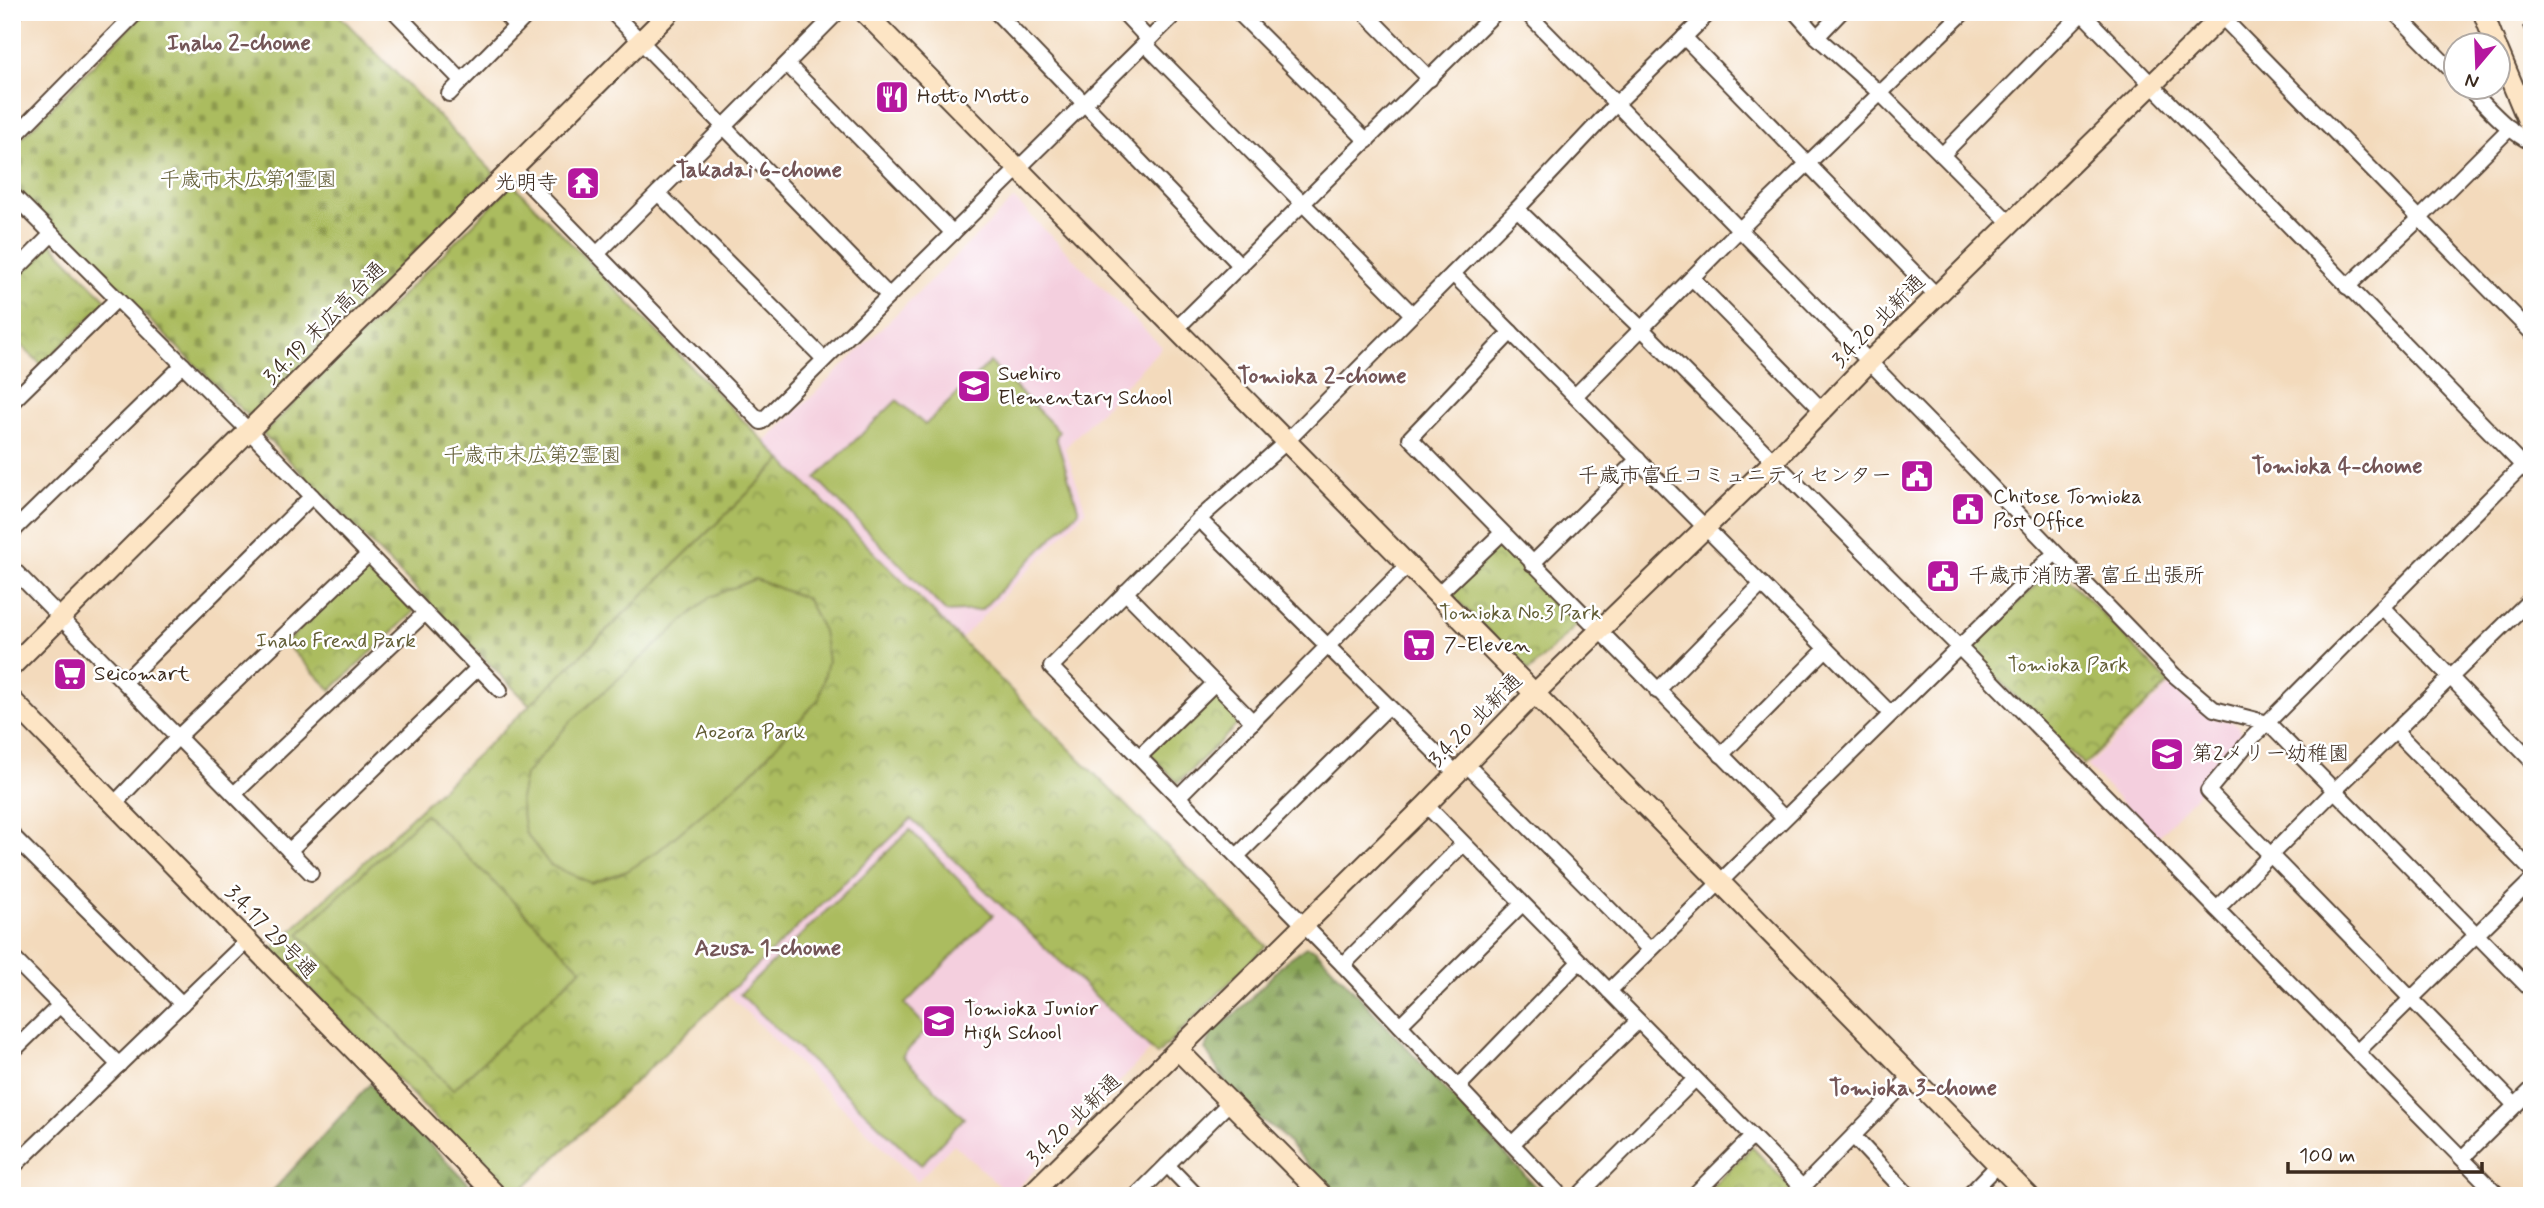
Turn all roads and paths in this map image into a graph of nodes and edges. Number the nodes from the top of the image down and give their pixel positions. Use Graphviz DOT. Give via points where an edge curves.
graph roads {
  1 [pos="137,12"];
  2 [pos="395,12"];
  3 [pos="502,12"];
  4 [pos="530,12"];
  5 [pos="612,12"];
  6 [pos="670,12"];
  7 [pos="838,12"];
  8 [pos="864,12"];
  9 [pos="996,12"];
  10 [pos="1123,12"];
  11 [pos="1177,12"];
  12 [pos="1238,12"];
  13 [pos="1364,12"];
  14 [pos="1496,12"];
  15 [pos="1525,12"];
  16 [pos="1710,12"];
  17 [pos="1795,12"];
  18 [pos="1842,12"];
  19 [pos="1964,12"];
  20 [pos="2394,12"];
  21 [pos="2483,12"];
  22 [pos="2082,13"];
  23 [pos="2224,15"];
  24 [pos="516,26"];
  25 [pos="2491,32"];
  26 [pos="1684,37"];
  27 [pos="1817,37"];
  28 [pos="640,42"];
  29 [pos="1147,42"];
  30 [pos="2442,61"];
  31 [pos="787,64"];
  32 [pos="1430,79"];
  33 [pos="461,80"];
  34 [pos="2153,84"];
  35 [pos="2512,84"];
  36 [pos="449,94"];
  37 [pos="1881,94"];
  38 [pos="2483,102"];
  39 [pos="1085,103"];
  40 [pos="1616,104"];
  41 [pos="723,127"];
  42 [pos="2510,128"];
  43 [pos="2532,131"];
  44 [pos="12,139"];
  45 [pos="1367,141"];
  46 [pos="2532,143"];
  47 [pos="1942,155"];
  48 [pos="1809,164"];
  49 [pos="1018,168"];
  50 [pos="514,169"];
  51 [pos="658,193"];
  52 [pos="12,194"];
  53 [pos="1304,204"];
  54 [pos="1517,209"];
  55 [pos="2419,219"];
  56 [pos="2011,224"];
  57 [pos="1740,229"];
  58 [pos="953,233"];
  59 [pos="52,234"];
  60 [pos="597,254"];
  61 [pos="1241,265"];
  62 [pos="12,274"];
  63 [pos="1453,274"];
  64 [pos="1692,278"];
  65 [pos="2347,287"];
  66 [pos="889,296"];
  67 [pos="1937,296"];
  68 [pos="117,299"];
  69 [pos="1412,314"];
  70 [pos="1642,329"];
  71 [pos="1175,330"];
  72 [pos="1511,332"];
  73 [pos="2532,333"];
  74 [pos="824,359"];
  75 [pos="1869,362"];
  76 [pos="183,365"];
  77 [pos="1575,396"];
  78 [pos="12,402"];
  79 [pos="1822,410"];
  80 [pos="249,431"];
  81 [pos="1286,442"];
  82 [pos="1637,459"];
  83 [pos="1773,462"];
  84 [pos="2529,466"];
  85 [pos="312,496"];
  86 [pos="1199,519"];
  87 [pos="1706,528"];
  88 [pos="12,532"];
  89 [pos="1502,533"];
  90 [pos="2055,553"];
  91 [pos="368,555"];
  92 [pos="1532,564"];
  93 [pos="1408,565"];
  94 [pos="12,568"];
  95 [pos="1762,584"];
  96 [pos="1125,592"];
  97 [pos="1438,594"];
  98 [pos="2532,598"];
  99 [pos="2382,607"];
  100 [pos="425,613"];
  101 [pos="61,618"];
  102 [pos="1599,631"];
  103 [pos="1958,646"];
  104 [pos="1328,647"];
  105 [pos="1826,649"];
  106 [pos="12,666"];
  107 [pos="478,668"];
  108 [pos="2451,678"];
  109 [pos="124,682"];
  110 [pos="1215,683"];
  111 [pos="500,690"];
  112 [pos="1657,691"];
  113 [pos="1536,692"];
  114 [pos="12,700"];
  115 [pos="1388,707"];
  116 [pos="1890,713"];
  117 [pos="1253,722"];
  118 [pos="2268,723"];
  119 [pos="2396,732"];
  120 [pos="178,737"];
  121 [pos="2529,752"];
  122 [pos="1721,755"];
  123 [pos="1139,756"];
  124 [pos="1461,769"];
  125 [pos="2335,790"];
  126 [pos="233,794"];
  127 [pos="1179,796"];
  128 [pos="114,804"];
  129 [pos="1426,805"];
  130 [pos="1784,818"];
  131 [pos="12,835"];
  132 [pos="1463,844"];
  133 [pos="289,851"];
  134 [pos="2270,855"];
  135 [pos="1237,856"];
  136 [pos="2532,871"];
  137 [pos="311,873"];
  138 [pos="2532,880"];
  139 [pos="1721,881"];
  140 [pos="1522,904"];
  141 [pos="2217,909"];
  142 [pos="1303,926"];
  143 [pos="2476,935"];
  144 [pos="247,940"];
  145 [pos="1649,949"];
  146 [pos="12,957"];
  147 [pos="1580,962"];
  148 [pos="1343,965"];
  149 [pos="1609,991"];
  150 [pos="2532,991"];
  151 [pos="2411,999"];
  152 [pos="182,1004"];
  153 [pos="60,1005"];
  154 [pos="1638,1021"];
  155 [pos="1400,1025"];
  156 [pos="1178,1051"];
  157 [pos="12,1052"];
  158 [pos="2357,1052"];
  159 [pos="119,1065"];
  160 [pos="1912,1076"];
  161 [pos="1695,1079"];
  162 [pos="1458,1087"];
  163 [pos="2532,1089"];
  164 [pos="1229,1102"];
  165 [pos="2515,1105"];
  166 [pos="1853,1136"];
  167 [pos="1752,1137"];
  168 [pos="1512,1144"];
  169 [pos="2462,1158"];
  170 [pos="1999,1164"];
  171 [pos="1167,1165"];
  172 [pos="12,1168"];
  173 [pos="1798,1191"];
  174 [pos="497,1196"];
  175 [pos="1029,1196"];
  176 [pos="1136,1196"];
  177 [pos="1198,1196"];
  178 [pos="1323,1196"];
  179 [pos="1561,1196"];
  180 [pos="1578,1196"];
  181 [pos="1693,1196"];
  182 [pos="1909,1196"];
  183 [pos="1968,1196"];
  184 [pos="2029,1196"];
  185 [pos="2499,1196"];
  1 -- 44 [label="street"];
  2 -- 33 [label="street"];
  3 -- 24 [label="street"];
  4 -- 24 [label="street"];
  5 -- 28 [label="street"];
  6 -- 28 [label="street, 3.4.19 末広高台通"];
  7 -- 31 [label="street"];
  8 -- 49 [label="street"];
  9 -- 39 [label="street"];
  10 -- 29 [label="street"];
  11 -- 29 [label="street"];
  12 -- 45 [label="street"];
  13 -- 32 [label="street"];
  14 -- 32 [label="street"];
  15 -- 40 [label="street"];
  16 -- 26 [label="street"];
  17 -- 27 [label="street"];
  18 -- 27 [label="street"];
  19 -- 37 [label="street"];
  20 -- 30 [label="street"];
  21 -- 25 [label="street"];
  22 -- 34 [label="street"];
  22 -- 47 [label="street"];
  23 -- 34 [label="street, 3.4.20 北新通"];
  23 -- 55 [label="street"];
  24 -- 33 [label="street"];
  26 -- 40 [label="street"];
  26 -- 48 [label="street"];
  27 -- 37 [label="street"];
  28 -- 41 [label="street"];
  28 -- 50 [label="street, 3.4.19 末広高台通"];
  29 -- 39 [label="street"];
  29 -- 53 [label="street"];
  31 -- 41 [label="street"];
  31 -- 58 [label="street"];
  32 -- 45 [label="street"];
  33 -- 36 [label="street"];
  34 -- 56 [label="street, 3.4.20 北新通"];
  34 -- 65 [label="street"];
  35 -- 43 [label="street"];
  37 -- 47 [label="street"];
  37 -- 48 [label="street"];
  38 -- 42 [label="street"];
  39 -- 49 [label="street"];
  39 -- 61 [label="street"];
  40 -- 54 [label="street"];
  40 -- 57 [label="street"];
  41 -- 51 [label="street"];
  41 -- 66 [label="street"];
  42 -- 46 [label="street"];
  42 -- 55 [label="street"];
  45 -- 53 [label="street"];
  47 -- 56 [label="street"];
  48 -- 57 [label="street"];
  48 -- 67 [label="street"];
  49 -- 58 [label="street"];
  49 -- 71 [label="street"];
  50 -- 60 [label="street"];
  50 -- 80 [label="street, 3.4.19 末広高台通"];
  51 -- 60 [label="street"];
  51 -- 74 [label="street"];
  52 -- 59 [label="street"];
  53 -- 61 [label="street"];
  53 -- 69 [label="street"];
  54 -- 63 [label="street"];
  54 -- 70 [label="street"];
  55 -- 65 [label="street"];
  55 -- 73 [label="street"];
  56 -- 67 [label="street, 3.4.20 北新通"];
  57 -- 64 [label="street"];
  57 -- 75 [label="street"];
  58 -- 66 [label="street"];
  59 -- 62 [label="street"];
  59 -- 68 [label="street"];
  60 -- 74 [label="street" via="761,422"];
  61 -- 71 [label="street"];
  63 -- 69 [label="street"];
  63 -- 72 [label="street"];
  64 -- 70 [label="street"];
  64 -- 79 [label="street"];
  65 -- 84 [label="street"];
  66 -- 74 [label="street"];
  67 -- 75 [label="street, 3.4.20 北新通"];
  68 -- 76 [label="street"];
  68 -- 78 [label="street"];
  69 -- 81 [label="street"];
  70 -- 77 [label="street"];
  70 -- 83 [label="street"];
  71 -- 81 [label="street"];
  72 -- 77 [label="street"];
  72 -- 89 [label="street" via="1410,438"];
  75 -- 79 [label="street, 3.4.20 北新通"];
  75 -- 90 [label="street"];
  76 -- 80 [label="street"];
  76 -- 88 [label="street"];
  77 -- 82 [label="street"];
  79 -- 83 [label="street, 3.4.20 北新通"];
  80 -- 85 [label="street"];
  80 -- 101 [label="street, 3.4.19 末広高台通"];
  81 -- 86 [label="street"];
  81 -- 93 [label="street"];
  82 -- 87 [label="street"];
  82 -- 92 [label="street"];
  83 -- 87 [label="street, 3.4.20 北新通"];
  83 -- 103 [label="street"];
  84 -- 99 [label="street"];
  85 -- 91 [label="street"];
  85 -- 109 [label="street"];
  86 -- 96 [label="street"];
  86 -- 104 [label="street"];
  87 -- 95 [label="street"];
  87 -- 102 [label="street, 3.4.20 北新通"];
  89 -- 92 [label="street"];
  89 -- 97 [label="street"];
  90 -- 103 [label="street"];
  90 -- 118 [label="street" via="2174,675 2214,709"];
  91 -- 100 [label="street"];
  91 -- 120 [label="street"];
  92 -- 102 [label="street"];
  93 -- 97 [label="street"];
  93 -- 104 [label="street"];
  94 -- 101 [label="street"];
  95 -- 105 [label="street"];
  95 -- 112 [label="street"];
  96 -- 110 [label="street"];
  96 -- 123 [label="street" via="1051,667"];
  97 -- 113 [label="street"];
  98 -- 108 [label="street"];
  99 -- 108 [label="street"];
  99 -- 118 [label="street"];
  100 -- 107 [label="street"];
  100 -- 126 [label="street"];
  101 -- 106 [label="street, 3.4.19 末広高台通"];
  101 -- 109 [label="street"];
  102 -- 112 [label="street"];
  102 -- 113 [label="street, 3.4.20 北新通"];
  103 -- 116 [label="street"];
  103 -- 141 [label="street"];
  104 -- 115 [label="street"];
  104 -- 117 [label="street"];
  105 -- 116 [label="street"];
  105 -- 122 [label="street"];
  107 -- 111 [label="street"];
  107 -- 133 [label="street"];
  108 -- 119 [label="street"];
  108 -- 121 [label="street"];
  109 -- 120 [label="street"];
  110 -- 117 [label="street"];
  110 -- 123 [label="street"];
  112 -- 122 [label="street"];
  113 -- 124 [label="street, 3.4.20 北新通"];
  113 -- 139 [label="street"];
  114 -- 128 [label="street, 3.4.17 29号通"];
  115 -- 124 [label="street"];
  115 -- 135 [label="street"];
  116 -- 130 [label="street"];
  117 -- 127 [label="street"];
  118 -- 125 [label="street"];
  118 -- 134 [label="street" via="2208,792"];
  119 -- 125 [label="street"];
  119 -- 136 [label="street"];
  120 -- 126 [label="street"];
  120 -- 128 [label="street"];
  122 -- 130 [label="street"];
  123 -- 127 [label="street"];
  124 -- 129 [label="street, 3.4.20 北新通"];
  124 -- 145 [label="street"];
  125 -- 134 [label="street"];
  125 -- 143 [label="street"];
  126 -- 133 [label="street"];
  127 -- 135 [label="street"];
  128 -- 144 [label="street, 3.4.17 29号通"];
  129 -- 132 [label="street"];
  129 -- 142 [label="street, 3.4.20 北新通"];
  130 -- 139 [label="street"];
  131 -- 152 [label="street"];
  132 -- 140 [label="street"];
  132 -- 148 [label="street"];
  133 -- 137 [label="street"];
  134 -- 141 [label="street"];
  134 -- 151 [label="street"];
  135 -- 142 [label="street"];
  138 -- 143 [label="street"];
  139 -- 145 [label="street"];
  139 -- 160 [label="street"];
  140 -- 147 [label="street"];
  140 -- 155 [label="street"];
  141 -- 158 [label="street"];
  142 -- 148 [label="street"];
  142 -- 156 [label="street, 3.4.20 北新通"];
  143 -- 150 [label="street"];
  143 -- 151 [label="street"];
  144 -- 152 [label="street"];
  144 -- 174 [label="street, 3.4.17 29号通"];
  145 -- 149 [label="street"];
  146 -- 153 [label="street"];
  147 -- 149 [label="street"];
  147 -- 162 [label="street"];
  148 -- 155 [label="street"];
  149 -- 154 [label="street"];
  151 -- 158 [label="street"];
  151 -- 165 [label="street"];
  152 -- 159 [label="street"];
  153 -- 157 [label="street"];
  153 -- 159 [label="street"];
  154 -- 161 [label="street"];
  154 -- 168 [label="street"];
  155 -- 162 [label="street"];
  156 -- 164 [label="street"];
  156 -- 175 [label="street, 3.4.20 北新通"];
  158 -- 169 [label="street"];
  159 -- 172 [label="street"];
  160 -- 166 [label="street"];
  160 -- 170 [label="street"];
  161 -- 167 [label="street"];
  161 -- 180 [label="street"];
  162 -- 168 [label="street"];
  163 -- 165 [label="street"];
  164 -- 171 [label="street"];
  164 -- 178 [label="street"];
  165 -- 169 [label="street"];
  166 -- 173 [label="street"];
  166 -- 182 [label="street"];
  167 -- 173 [label="street"];
  167 -- 181 [label="street"];
  168 -- 179 [label="street"];
  169 -- 185 [label="street"];
  170 -- 183 [label="street"];
  170 -- 184 [label="street"];
  171 -- 176 [label="street"];
  171 -- 177 [label="street"];
}
